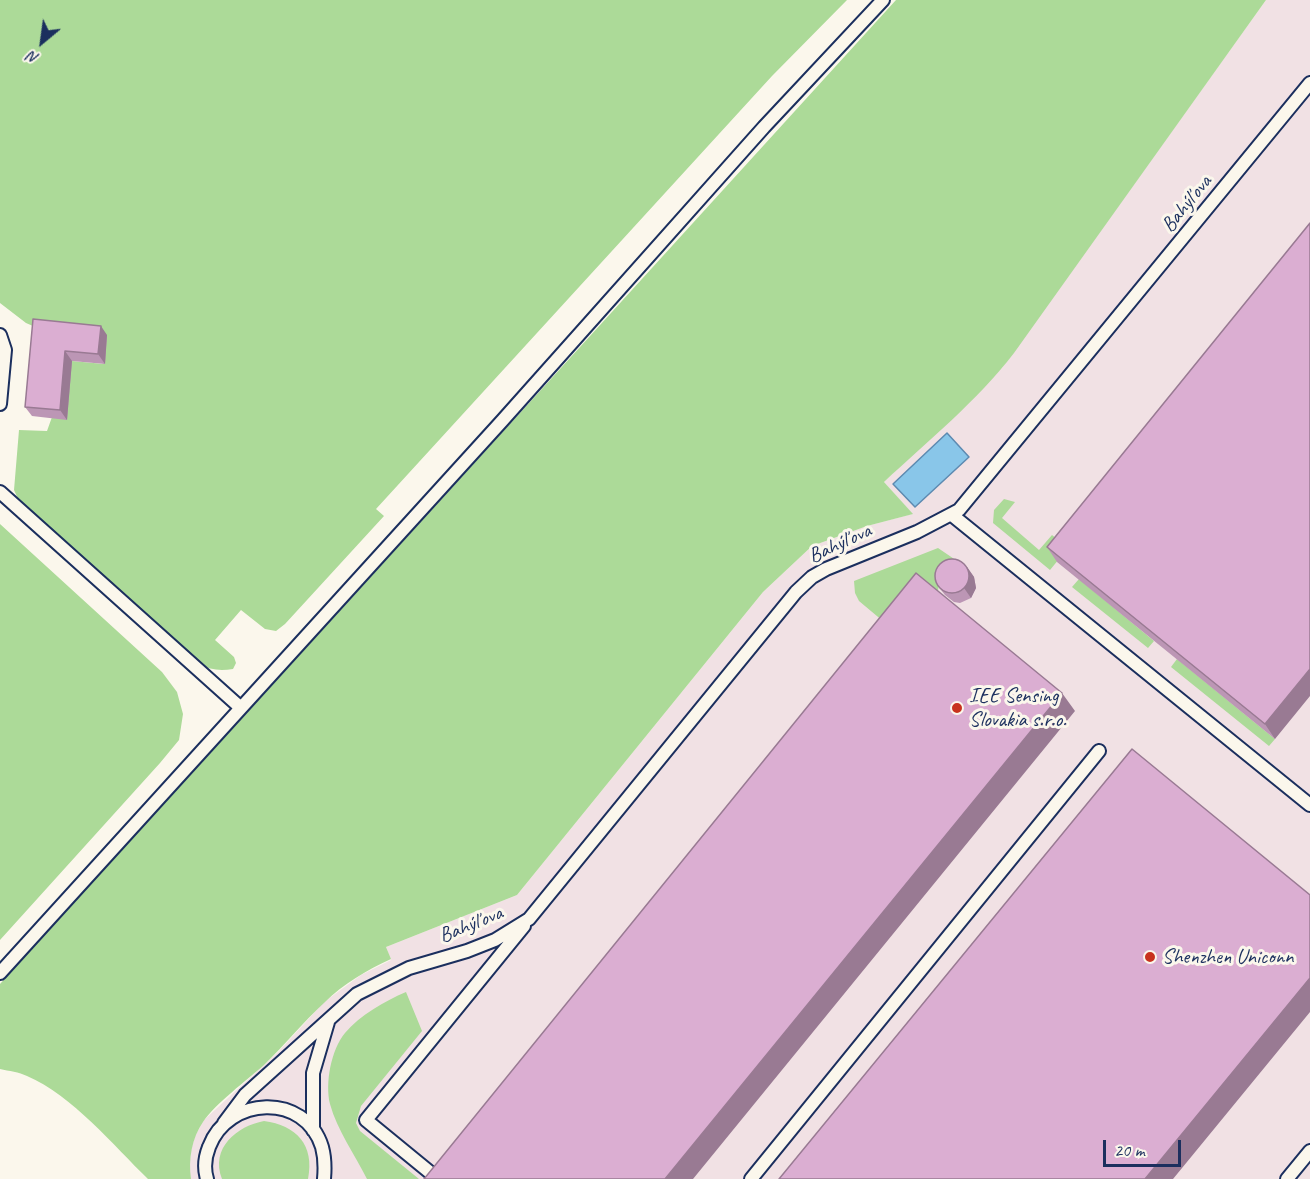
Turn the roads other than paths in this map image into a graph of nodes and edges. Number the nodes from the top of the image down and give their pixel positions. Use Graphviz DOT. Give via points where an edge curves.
graph roads {
  1 [pos="883,0"];
  2 [pos="1310,83"];
  3 [pos="0,335"];
  4 [pos="0,404"];
  5 [pos="0,492"];
  6 [pos="952,515"];
  7 [pos="241,708"];
  8 [pos="1099,750"];
  9 [pos="1310,805"];
  10 [pos="529,920"];
  11 [pos="0,973"];
  12 [pos="328,1020"];
  13 [pos="224,1123"];
  14 [pos="313,1130"];
  15 [pos="1310,1151"];
  16 [pos="325,1161"];
  17 [pos="207,1179"];
  18 [pos="324,1179"];
  19 [pos="334,1179"];
  20 [pos="438,1179"];
  21 [pos="751,1179"];
  22 [pos="1287,1179"];
  1 -- 7 [label="lane"];
  2 -- 6 [label="lane, Bahýľova" via="986,480"];
  3 -- 4 [label="lane" via="5,350"];
  5 -- 7 [label="lane"];
  6 -- 9 [label="lane"];
  6 -- 10 [label="lane, Bahýľova" via="826,569 796,592"];
  7 -- 11 [label="lane"];
  8 -- 21 [label="lane"];
  10 -- 12 [label="lane, Bahýľova" via="480,946 409,968 373,984"];
  10 -- 20 [label="lane" via="366,1120"];
  12 -- 13 [label="lane, Bahýľova" via="245,1095"];
  12 -- 14 [label="lane" via="313,1073"];
  13 -- 14 [label="lane, Bahýľova" via="241,1111 260,1106 280,1108 298,1116"];
  13 -- 17 [label="lane, Bahýľova" via="206,1154"];
  14 -- 16 [label="lane"];
  15 -- 22 [label="lane"];
  16 -- 18 [label="lane"];
  16 -- 19 [label="lane"];
}
